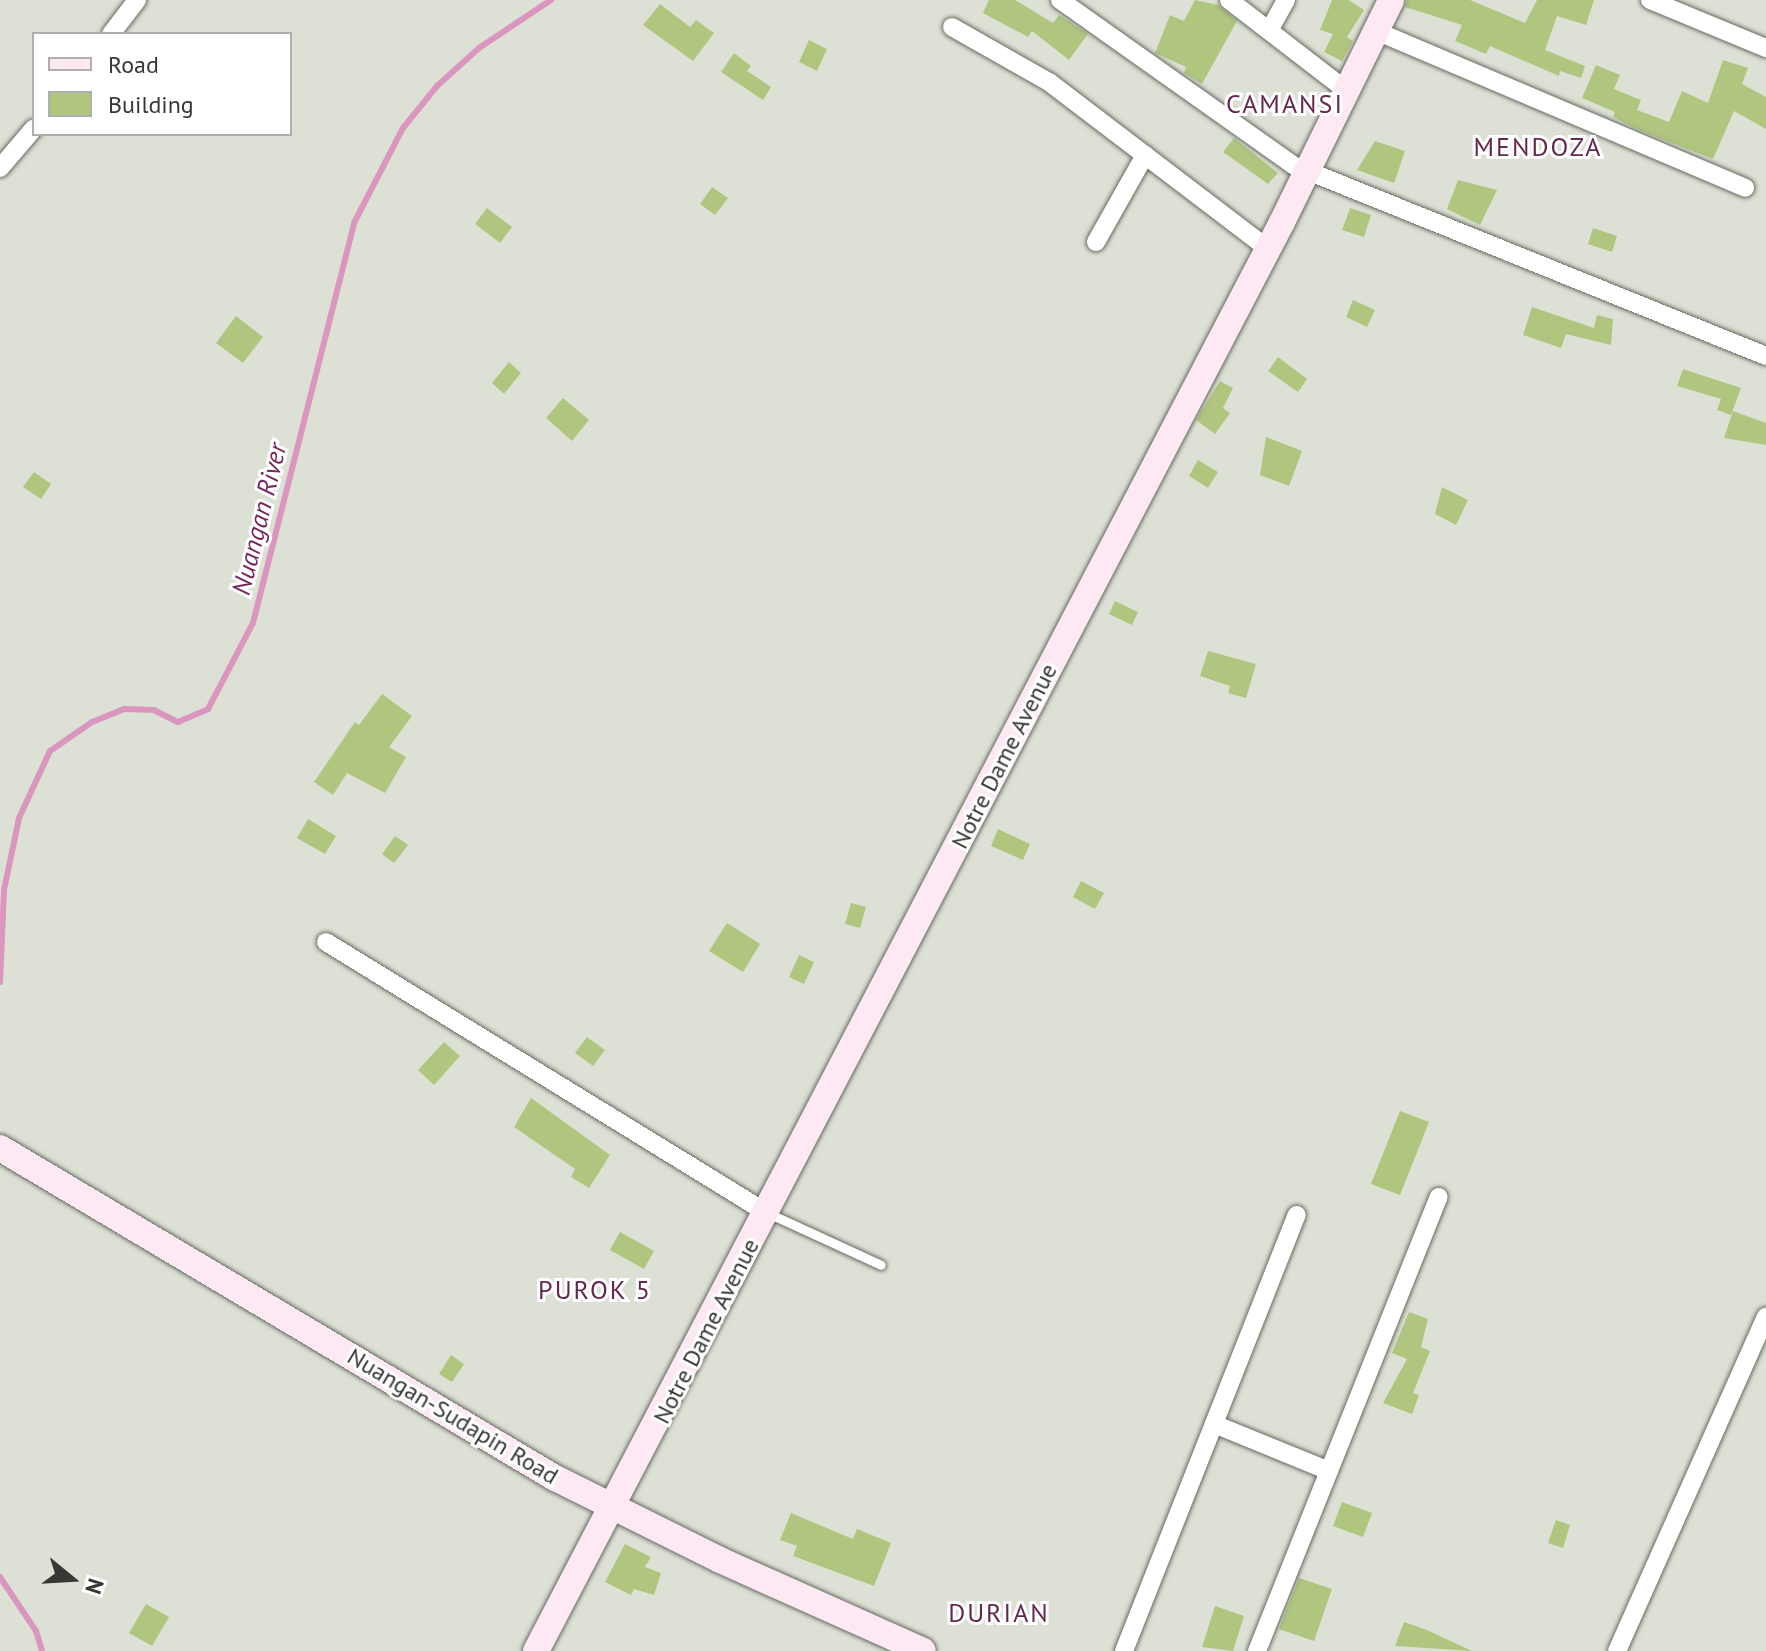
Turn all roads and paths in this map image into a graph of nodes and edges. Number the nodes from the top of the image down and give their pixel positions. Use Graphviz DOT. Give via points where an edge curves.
graph roads {
  1 [pos="137,0"];
  2 [pos="1060,0"];
  3 [pos="1229,0"];
  4 [pos="1286,0"];
  5 [pos="1391,0"];
  6 [pos="1650,0"];
  7 [pos="952,27"];
  8 [pos="1270,29"];
  9 [pos="1376,31"];
  10 [pos="113,32"];
  11 [pos="1766,48"];
  12 [pos="1346,90"];
  13 [pos="32,130"];
  14 [pos="1145,155"];
  15 [pos="0,168"];
  16 [pos="1307,171"];
  17 [pos="1745,188"];
  18 [pos="1096,242"];
  19 [pos="1268,249"];
  20 [pos="1766,356"];
  21 [pos="326,942"];
  22 [pos="0,1148"];
  23 [pos="1439,1197"];
  24 [pos="767,1213"];
  25 [pos="1297,1215"];
  26 [pos="881,1265"];
  27 [pos="1766,1317"];
  28 [pos="1214,1424"];
  29 [pos="1329,1471"];
  30 [pos="613,1510"];
  31 [pos="536,1651"];
  32 [pos="923,1651"];
  33 [pos="1124,1651"];
  34 [pos="1257,1651"];
  35 [pos="1617,1651"];
  1 -- 10 [label="street"];
  2 -- 16 [label="street" via="1286,162"];
  3 -- 8 [label="street"];
  4 -- 8 [label="street"];
  5 -- 9 [label="street, Notre Dame Avenue"];
  6 -- 11 [label="street"];
  7 -- 14 [label="street" via="1049,82"];
  8 -- 12 [label="street"];
  9 -- 12 [label="street, Notre Dame Avenue"];
  9 -- 17 [label="street"];
  12 -- 16 [label="street, Notre Dame Avenue"];
  13 -- 15 [label="street"];
  14 -- 18 [label="street"];
  14 -- 19 [label="street"];
  16 -- 19 [label="street, Notre Dame Avenue"];
  16 -- 20 [label="street"];
  19 -- 24 [label="street, Notre Dame Avenue"];
  21 -- 24 [label="street"];
  22 -- 30 [label="street, Nuangan-Sudapin Road"];
  23 -- 29 [label="street"];
  24 -- 26 [label="lane"];
  24 -- 30 [label="street, Notre Dame Avenue"];
  25 -- 28 [label="street"];
  27 -- 35 [label="street"];
  28 -- 29 [label="street"];
  28 -- 33 [label="street"];
  29 -- 34 [label="street"];
  30 -- 31 [label="street, Notre Dame Avenue"];
  30 -- 32 [label="street, Nuangan-Sudapin Road"];
}
